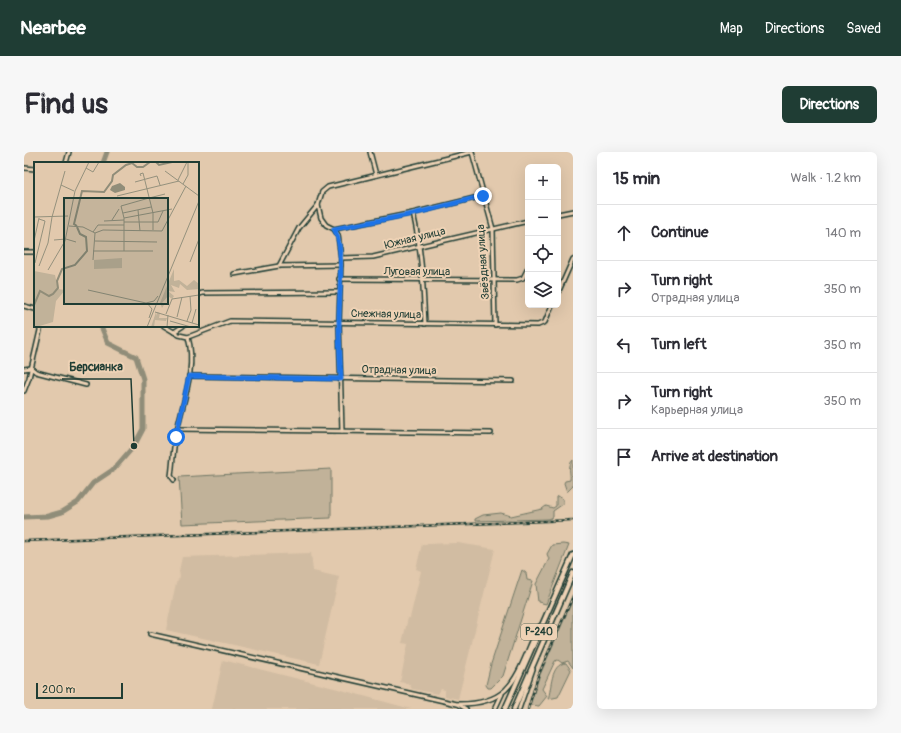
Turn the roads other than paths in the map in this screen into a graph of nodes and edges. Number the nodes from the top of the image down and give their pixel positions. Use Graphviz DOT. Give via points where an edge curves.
graph roads {
  1 [pos="68,152"];
  2 [pos="370,152"];
  3 [pos="472,152"];
  4 [pos="66,162"];
  5 [pos="25,168"];
  6 [pos="34,169"];
  7 [pos="376,175"];
  8 [pos="483,196"];
  9 [pos="318,205"];
  10 [pos="573,211"];
  11 [pos="561,213"];
  12 [pos="413,214"];
  13 [pos="525,222"];
  14 [pos="334,229"];
  15 [pos="493,229"];
  16 [pos="421,246"];
  17 [pos="341,258"];
  18 [pos="573,259"];
  19 [pos="341,265"];
  20 [pos="279,266"];
  21 [pos="526,272"];
  22 [pos="234,274"];
  23 [pos="339,279"];
  24 [pos="423,280"];
  25 [pos="495,281"];
  26 [pos="561,285"];
  27 [pos="339,292"];
  28 [pos="199,294"];
  29 [pos="24,306"];
  30 [pos="551,308"];
  31 [pos="34,309"];
  32 [pos="339,322"];
  33 [pos="425,324"];
  34 [pos="495,325"];
  35 [pos="41,327"];
  36 [pos="166,327"];
  37 [pos="182,327"];
  38 [pos="174,332"];
  39 [pos="188,337"];
  40 [pos="31,368"];
  41 [pos="24,369"];
  42 [pos="189,376"];
  43 [pos="341,379"];
  44 [pos="513,381"];
  45 [pos="86,385"];
  46 [pos="24,391"];
  47 [pos="177,429"];
  48 [pos="342,431"];
  49 [pos="491,433"];
  50 [pos="174,480"];
  51 [pos="573,555"];
  52 [pos="573,573"];
  53 [pos="544,621"];
  54 [pos="150,634"];
  55 [pos="540,649"];
  56 [pos="504,691"];
  57 [pos="457,704"];
  58 [pos="466,709"];
  59 [pos="495,709"];
  60 [pos="506,709"];
  61 [pos="514,709"];
  62 [pos="519,709"];
  1 -- 4 [label="street"];
  2 -- 7 [label="street"];
  3 -- 7 [label="street"];
  3 -- 8 [label="street, Звёздная улица"];
  5 -- 6 [label="street"];
  7 -- 9 [label="street" via="328,187 322,192"];
  8 -- 12 [label="street"];
  8 -- 15 [label="street, Звёздная улица"];
  9 -- 14 [label="street" via="321,218 326,225"];
  9 -- 20 [label="street" via="299,228"];
  10 -- 11 [label="street"];
  12 -- 14 [label="street"];
  12 -- 16 [label="street"];
  13 -- 15 [label="street, Южная улица"];
  14 -- 17 [label="street" via="338,235"];
  15 -- 16 [label="street, Южная улица"];
  15 -- 25 [label="street, Звёздная улица"];
  16 -- 17 [label="street, Южная улица" via="373,257"];
  16 -- 24 [label="street"];
  17 -- 19 [label="street"];
  18 -- 26 [label="street"];
  19 -- 20 [label="street"];
  19 -- 23 [label="street"];
  20 -- 22 [label="street"];
  21 -- 25 [label="street, Луговая улица" via="521,280"];
  23 -- 24 [label="street, Луговая улица"];
  23 -- 27 [label="street"];
  24 -- 25 [label="street, Луговая улица"];
  24 -- 33 [label="street"];
  25 -- 34 [label="street, Звёздная улица"];
  27 -- 28 [label="street"];
  27 -- 32 [label="street"];
  29 -- 31 [label="street"];
  30 -- 34 [label="street, Снежная улица" via="545,322 538,325"];
  32 -- 33 [label="street, Снежная улица"];
  32 -- 39 [label="street, Снежная улица" via="230,321"];
  32 -- 43 [label="street"];
  33 -- 34 [label="street, Снежная улица"];
  35 -- 40 [label="street"];
  36 -- 38 [label="street"];
  37 -- 38 [label="street"];
  38 -- 39 [label="street"];
  39 -- 42 [label="street" via="191,347"];
  40 -- 41 [label="street"];
  40 -- 45 [label="street" via="36,372"];
  40 -- 46 [label="street"];
  42 -- 43 [label="street, Отрадная улица"];
  42 -- 47 [label="street"];
  43 -- 44 [label="street, Отрадная улица"];
  43 -- 48 [label="street"];
  47 -- 48 [label="street"];
  47 -- 50 [label="street" via="171,476"];
  48 -- 49 [label="street"];
  51 -- 53 [label="highway, Р-240"];
  52 -- 55 [label="highway, Р-240"];
  53 -- 56 [label="street" via="536,632 517,675"];
  53 -- 60 [label="highway, Р-240"];
  54 -- 57 [label="street"];
  55 -- 61 [label="highway, Р-240"];
  55 -- 62 [label="street"];
  56 -- 57 [label="street" via="490,700 476,704"];
  56 -- 59 [label="street"];
  57 -- 58 [label="street"];
}
